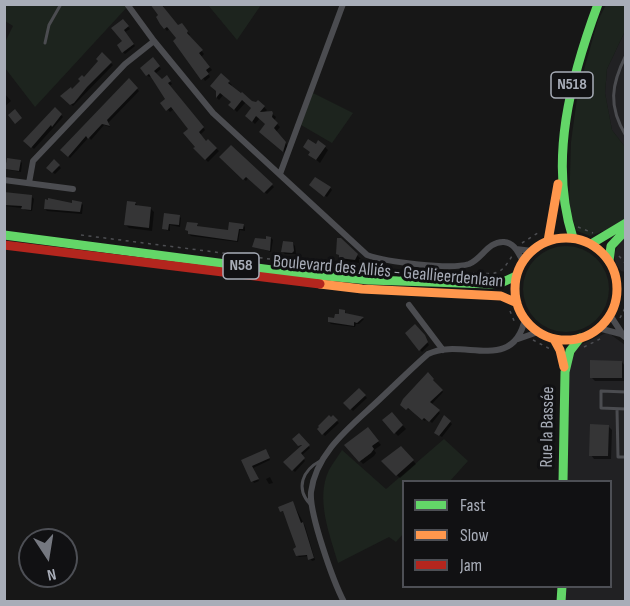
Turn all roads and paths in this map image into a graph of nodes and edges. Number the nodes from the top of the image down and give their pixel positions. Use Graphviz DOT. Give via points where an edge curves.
graph roads {
  1 [pos="61,4"];
  2 [pos="127,4"];
  3 [pos="343,4"];
  4 [pos="598,4"];
  5 [pos="154,41"];
  6 [pos="45,43"];
  7 [pos="626,55"];
  8 [pos="626,136"];
  9 [pos="562,168"];
  10 [pos="280,174"];
  11 [pos="4,180"];
  12 [pos="29,183"];
  13 [pos="74,189"];
  14 [pos="626,223"];
  15 [pos="626,230"];
  16 [pos="4,235"];
  17 [pos="110,238"];
  18 [pos="573,238"];
  19 [pos="548,241"];
  20 [pos="591,244"];
  21 [pos="4,245"];
  22 [pos="516,249"];
  23 [pos="532,251"];
  24 [pos="523,261"];
  25 [pos="609,261"];
  26 [pos="322,266"];
  27 [pos="615,275"];
  28 [pos="516,276"];
  29 [pos="626,279"];
  30 [pos="626,297"];
  31 [pos="616,301"];
  32 [pos="517,303"];
  33 [pos="410,305"];
  34 [pos="626,306"];
  35 [pos="506,307"];
  36 [pos="610,315"];
  37 [pos="525,319"];
  38 [pos="598,328"];
  39 [pos="614,329"];
  40 [pos="538,332"];
  41 [pos="521,335"];
  42 [pos="580,338"];
  43 [pos="626,338"];
  44 [pos="554,339"];
  45 [pos="443,350"];
  46 [pos="565,355"];
  47 [pos="626,392"];
  48 [pos="617,408"];
  49 [pos="626,409"];
  50 [pos="626,457"];
  51 [pos="323,460"];
  52 [pos="563,480"];
  53 [pos="313,507"];
  54 [pos="344,602"];
  1 -- 6 [label="lane" via="49,25"];
  2 -- 5 [label="street"];
  3 -- 10 [label="street"];
  4 -- 9 [label="main road, N518" via="573,80"];
  5 -- 10 [label="street" via="213,113"];
  5 -- 12 [label="street" via="125,64 33,161"];
  7 -- 8 [label="lane" via="616,74 613,97 616,116"];
  9 -- 18 [label="main road, N518" via="565,214"];
  9 -- 19 [label="main road, N518"];
  10 -- 22 [label="street" via="367,255 398,262 460,266 473,262 493,245 504,242"];
  11 -- 12 [label="street"];
  12 -- 13 [label="street"];
  14 -- 20 [label="main road"];
  15 -- 25 [label="main road" via="611,246"];
  16 -- 28 [label="main road, Boulevard des Alliés - Geallieerdenlaan / N58" via="369,280 491,284"];
  17 -- 26 [label="path"];
  18 -- 19 [label="main road"];
  18 -- 20 [label="main road"];
  19 -- 23 [label="main road"];
  20 -- 25 [label="main road"];
  21 -- 32 [label="main road, Boulevard des Alliés - Geallieerdenlaan / N58" via="362,289 501,296"];
  22 -- 23 [label="street"];
  22 -- 24 [label="street"];
  23 -- 24 [label="main road"];
  24 -- 28 [label="main road"];
  25 -- 27 [label="main road"];
  27 -- 29 [label="main road"];
  27 -- 31 [label="main road"];
  28 -- 32 [label="main road"];
  30 -- 31 [label="main road"];
  31 -- 36 [label="main road"];
  32 -- 37 [label="main road"];
  33 -- 45 [label="street"];
  34 -- 39 [label="path"];
  35 -- 41 [label="path"];
  36 -- 38 [label="main road"];
  36 -- 39 [label="street"];
  37 -- 40 [label="main road"];
  37 -- 41 [label="street"];
  38 -- 39 [label="street"];
  38 -- 42 [label="main road"];
  39 -- 43 [label="street"];
  39 -- 46 [label="path" via="574,356"];
  40 -- 41 [label="street"];
  40 -- 44 [label="main road"];
  41 -- 45 [label="street" via="497,351"];
  41 -- 46 [label="path" via="554,354"];
  42 -- 44 [label="main road"];
  42 -- 46 [label="main road"];
  44 -- 46 [label="main road, Rue la Bassée"];
  45 -- 51 [label="street" via="425,357 349,429"];
  46 -- 52 [label="main road, Rue la Bassée"];
  47 -- 48 [label="lane" via="601,391 601,408"];
  48 -- 49 [label="lane"];
  48 -- 50 [label="lane" via="618,457"];
  51 -- 53 [label="street" via="313,483"];
  51 -- 53 [label="lane" via="306,472 301,482 306,500"];
  53 -- 54 [label="street" via="330,570"];
}
